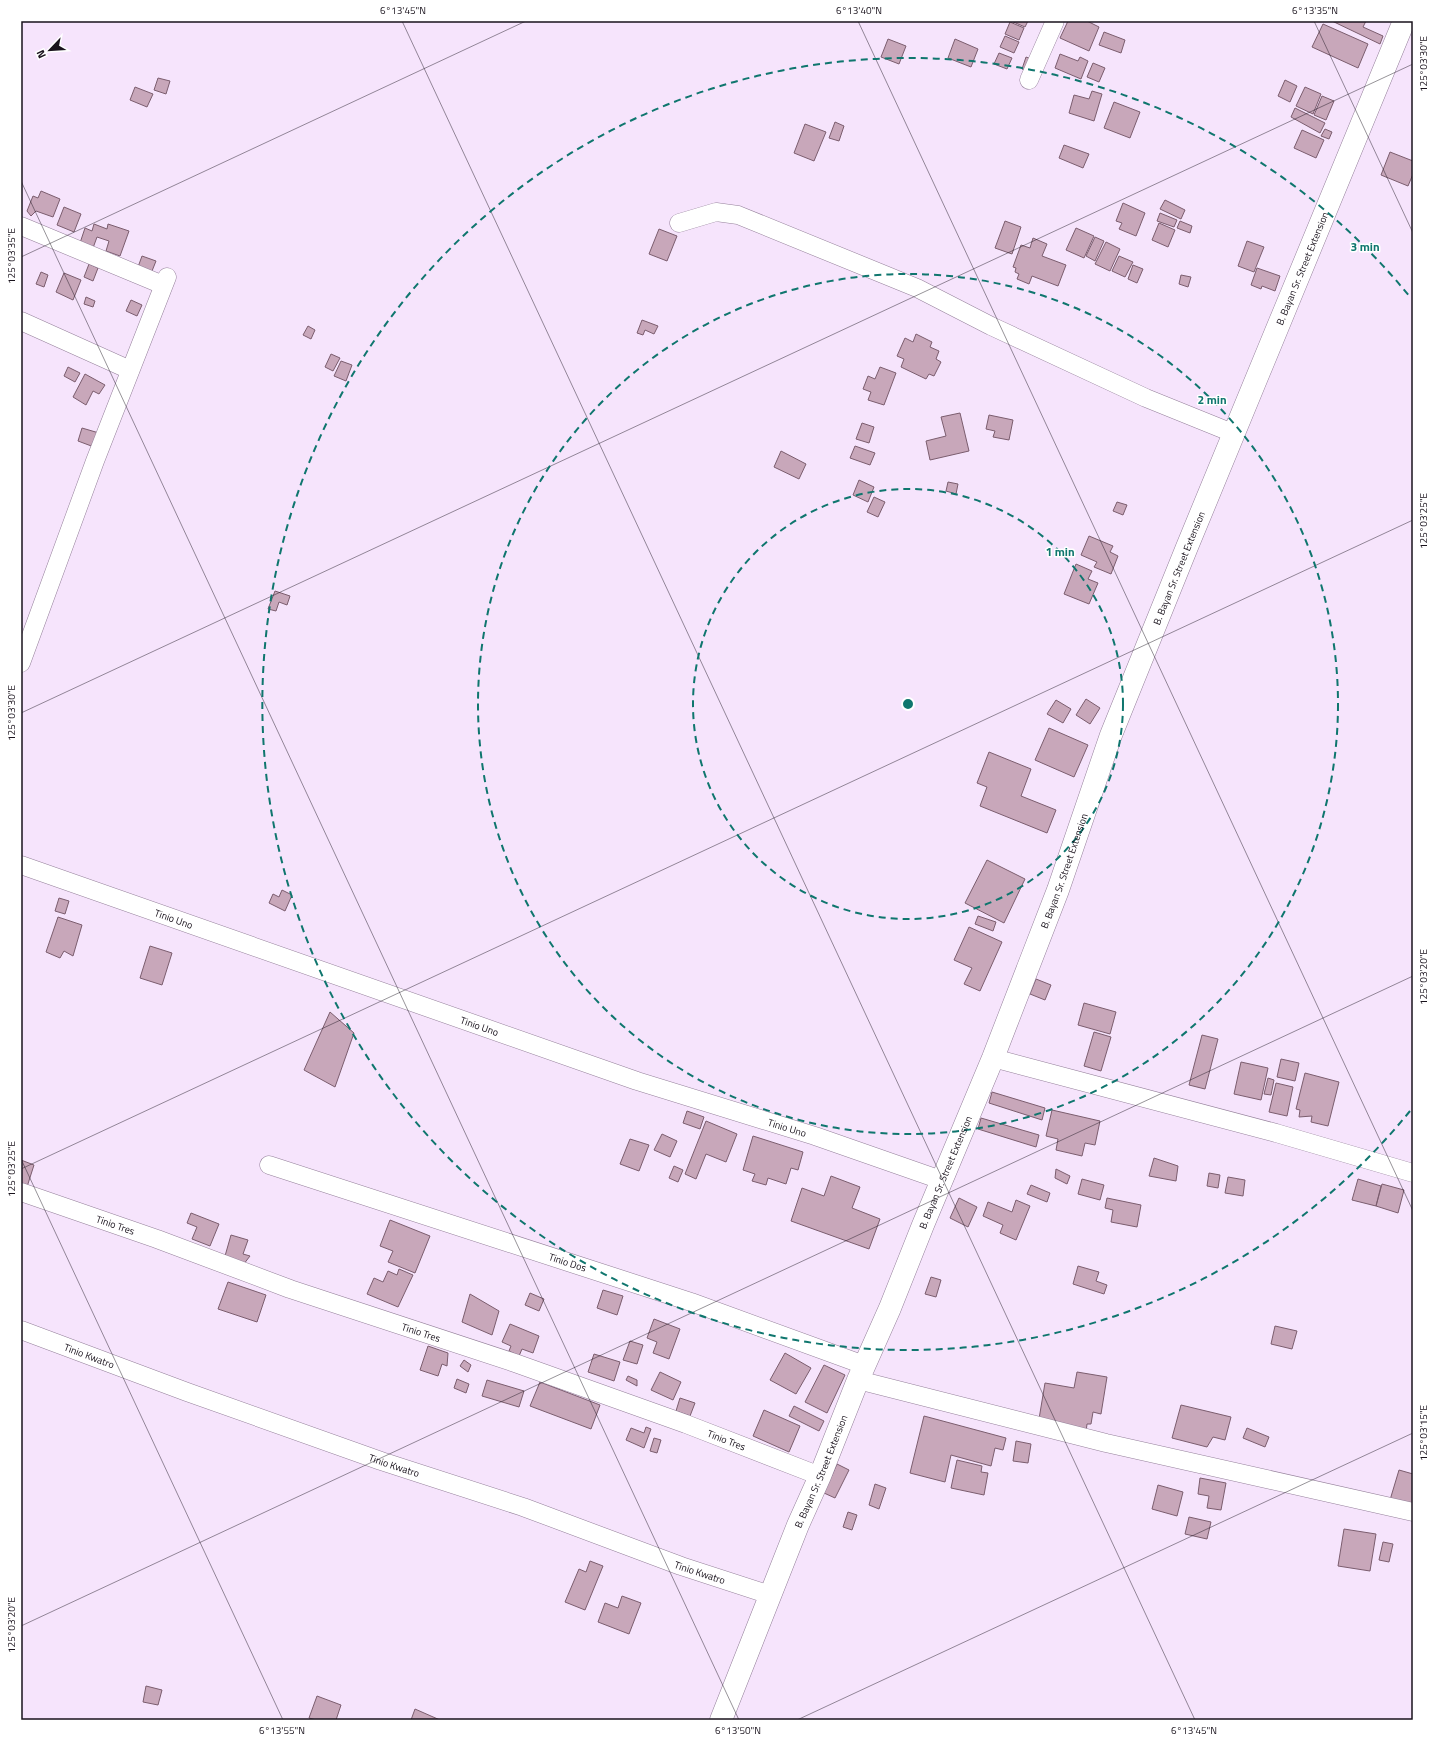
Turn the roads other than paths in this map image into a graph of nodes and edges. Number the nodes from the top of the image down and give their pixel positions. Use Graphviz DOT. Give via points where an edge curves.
graph roads {
  1 [pos="1055,21"];
  2 [pos="1404,21"];
  3 [pos="1029,80"];
  4 [pos="679,223"];
  5 [pos="21,226"];
  6 [pos="21,320"];
  7 [pos="130,370"];
  8 [pos="1235,434"];
  9 [pos="21,663"];
  10 [pos="21,865"];
  11 [pos="993,1058"];
  12 [pos="269,1165"];
  13 [pos="1413,1173"];
  14 [pos="941,1180"];
  15 [pos="21,1192"];
  16 [pos="21,1330"];
  17 [pos="861,1373"];
  18 [pos="820,1476"];
  19 [pos="1413,1512"];
  20 [pos="770,1595"];
  21 [pos="721,1720"];
  1 -- 3 [label="street"];
  2 -- 8 [label="street, B. Bayan Sr. Street Extension"];
  4 -- 8 [label="street" via="716,212 738,215 917,288 991,326 1146,398"];
  5 -- 7 [label="street" via="165,281"];
  6 -- 7 [label="street"];
  7 -- 9 [label="street"];
  8 -- 11 [label="street, B. Bayan Sr. Street Extension" via="1111,735 1058,890"];
  10 -- 14 [label="street, Tinio Uno" via="637,1081 815,1136"];
  11 -- 13 [label="street" via="1276,1133"];
  11 -- 14 [label="street, B. Bayan Sr. Street Extension"];
  12 -- 17 [label="street, Tinio Dos" via="691,1302"];
  14 -- 17 [label="street, B. Bayan Sr. Street Extension"];
  15 -- 18 [label="street, Tinio Tres" via="290,1289 515,1363 686,1424"];
  16 -- 20 [label="street, Tinio Kwatro" via="381,1461"];
  17 -- 18 [label="street, B. Bayan Sr. Street Extension"];
  17 -- 19 [label="street, Tinio Dos" via="1106,1443"];
  18 -- 20 [label="street, B. Bayan Sr. Street Extension"];
  20 -- 21 [label="street, B. Bayan Sr. Street Extension"];
}
